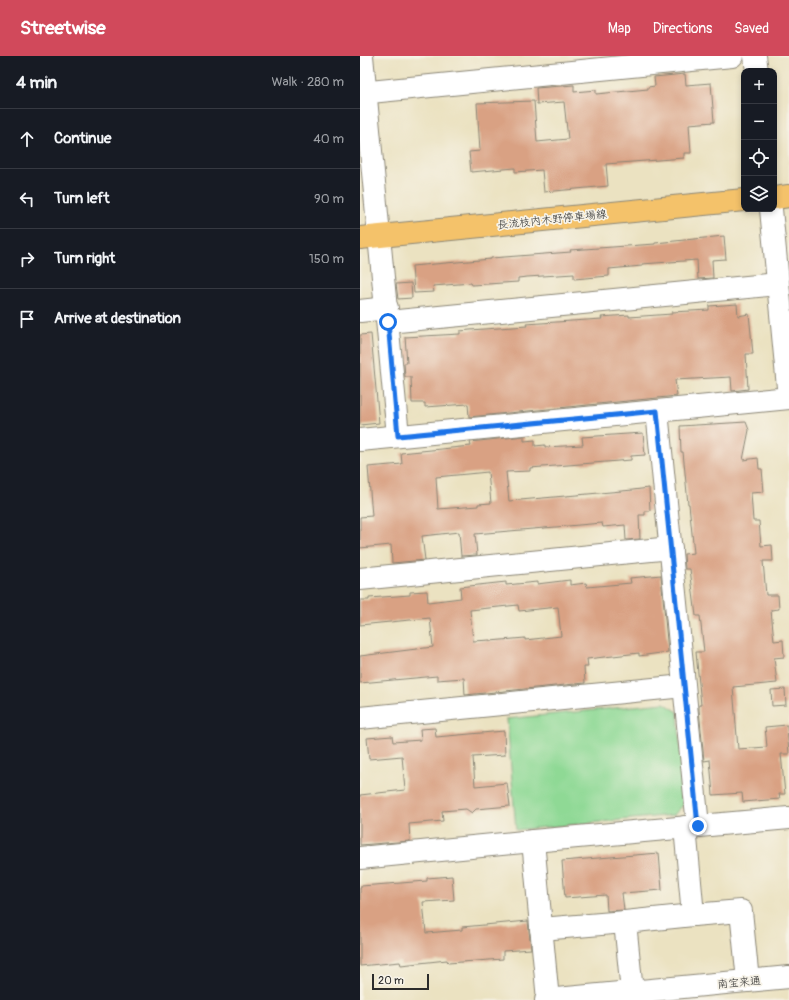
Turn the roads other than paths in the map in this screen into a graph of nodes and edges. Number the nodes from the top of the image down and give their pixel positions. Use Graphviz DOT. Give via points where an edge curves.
graph roads {
  1 [pos="362,56"];
  2 [pos="732,56"];
  3 [pos="755,56"];
  4 [pos="757,68"];
  5 [pos="362,93"];
  6 [pos="789,196"];
  7 [pos="777,198"];
  8 [pos="741,200"];
  9 [pos="771,212"];
  10 [pos="370,237"];
  11 [pos="778,284"];
  12 [pos="360,311"];
  13 [pos="387,315"];
  14 [pos="789,398"];
  15 [pos="657,411"];
  16 [pos="398,436"];
  17 [pos="360,440"];
  18 [pos="671,548"];
  19 [pos="360,579"];
  20 [pos="684,686"];
  21 [pos="360,718"];
  22 [pos="789,818"];
  23 [pos="691,827"];
  24 [pos="533,841"];
  25 [pos="360,858"];
  26 [pos="693,915"];
  27 [pos="625,922"];
  28 [pos="541,930"];
  29 [pos="789,977"];
  30 [pos="748,981"];
  31 [pos="632,992"];
  32 [pos="547,1000"];
  1 -- 5 [label="street"];
  2 -- 5 [label="street"];
  3 -- 4 [label="street"];
  5 -- 10 [label="street"];
  6 -- 7 [label="main road"];
  8 -- 10 [label="main road, 長流枝内木野停車場線"];
  9 -- 11 [label="street"];
  10 -- 13 [label="street"];
  11 -- 13 [label="street"];
  11 -- 14 [label="street"];
  12 -- 13 [label="street"];
  13 -- 16 [label="street"];
  14 -- 15 [label="street"];
  15 -- 16 [label="street"];
  15 -- 18 [label="street"];
  16 -- 17 [label="street"];
  18 -- 19 [label="street"];
  18 -- 20 [label="street"];
  20 -- 21 [label="street"];
  20 -- 23 [label="street"];
  22 -- 23 [label="street"];
  23 -- 24 [label="street"];
  23 -- 26 [label="street"];
  24 -- 25 [label="street"];
  24 -- 28 [label="street"];
  26 -- 27 [label="street"];
  26 -- 30 [label="street" via="741,911"];
  27 -- 28 [label="street"];
  27 -- 31 [label="street"];
  28 -- 32 [label="street"];
  29 -- 30 [label="street, 南宝来通"];
  30 -- 31 [label="street, 南宝来通"];
  31 -- 32 [label="street, 南宝来通"];
}
